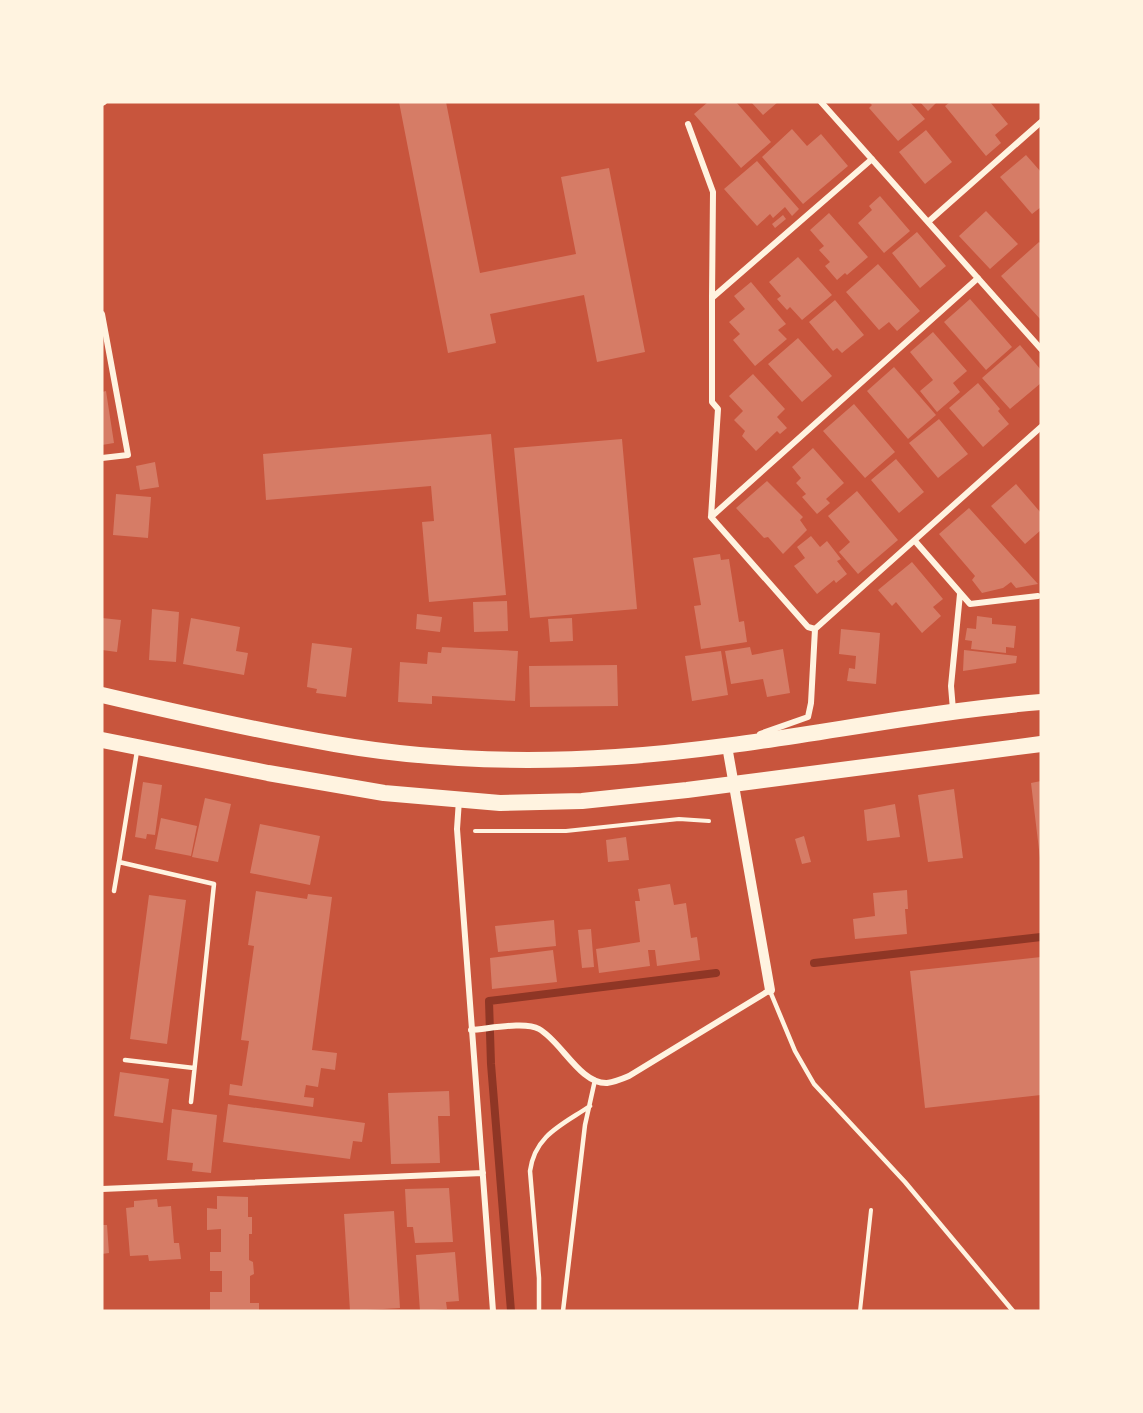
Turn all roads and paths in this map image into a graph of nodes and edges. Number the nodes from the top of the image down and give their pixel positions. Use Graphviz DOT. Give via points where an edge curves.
graph roads {
  1 [pos="826,104"];
  2 [pos="1041,122"];
  3 [pos="688,123"];
  4 [pos="872,159"];
  5 [pos="928,222"];
  6 [pos="978,278"];
  7 [pos="712,298"];
  8 [pos="102,314"];
  9 [pos="1041,336"];
  10 [pos="1034,342"];
  11 [pos="1041,349"];
  12 [pos="1041,427"];
  13 [pos="102,458"];
  14 [pos="711,517"];
  15 [pos="915,541"];
  16 [pos="960,594"];
  17 [pos="1038,596"];
  18 [pos="815,629"];
  19 [pos="102,695"];
  20 [pos="1041,702"];
  21 [pos="954,712"];
  22 [pos="102,740"];
  23 [pos="1041,744"];
  24 [pos="727,746"];
  25 [pos="137,748"];
  26 [pos="733,785"];
  27 [pos="459,800"];
  28 [pos="709,821"];
  29 [pos="471,831"];
  30 [pos="119,862"];
  31 [pos="114,891"];
  32 [pos="770,990"];
  33 [pos="471,1030"];
  34 [pos="125,1060"];
  35 [pos="194,1068"];
  36 [pos="595,1080"];
  37 [pos="191,1102"];
  38 [pos="590,1106"];
  39 [pos="483,1173"];
  40 [pos="102,1189"];
  41 [pos="871,1210"];
  42 [pos="493,1311"];
  43 [pos="538,1311"];
  44 [pos="563,1311"];
  45 [pos="860,1311"];
  46 [pos="1013,1311"];
  1 -- 4 [label="street"];
  2 -- 5 [label="street"];
  3 -- 7 [label="street" via="713,192"];
  4 -- 5 [label="street"];
  4 -- 7 [label="street"];
  5 -- 6 [label="street"];
  6 -- 10 [label="street"];
  6 -- 14 [label="street"];
  7 -- 14 [label="street" via="712,402 718,409"];
  8 -- 13 [label="street" via="128,455"];
  9 -- 10 [label="street"];
  10 -- 11 [label="street"];
  12 -- 15 [label="street"];
  14 -- 18 [label="street" via="808,627"];
  15 -- 16 [label="street"];
  15 -- 18 [label="street"];
  16 -- 17 [label="street" via="970,604"];
  16 -- 21 [label="street" via="951,686"];
  18 -- 24 [label="street" via="808,717"];
  19 -- 24 [label="highway" via="336,745 469,758 616,757"];
  20 -- 21 [label="highway"];
  21 -- 24 [label="highway"];
  22 -- 25 [label="highway"];
  23 -- 26 [label="highway"];
  24 -- 26 [label="street"];
  25 -- 27 [label="highway" via="384,793"];
  25 -- 30 [label="lane"];
  26 -- 27 [label="highway" via="582,801"];
  26 -- 32 [label="street"];
  27 -- 33 [label="street" via="457,829"];
  28 -- 29 [label="path" via="679,819 566,831"];
  30 -- 31 [label="lane"];
  30 -- 35 [label="lane" via="214,884"];
  32 -- 36 [label="street" via="629,1077 606,1083"];
  32 -- 46 [label="lane" via="795,1051 814,1084 904,1182"];
  33 -- 36 [label="street" via="539,1028"];
  33 -- 39 [label="street"];
  34 -- 35 [label="lane"];
  35 -- 37 [label="lane"];
  36 -- 38 [label="lane"];
  38 -- 43 [label="lane" via="543,1138 532,1158"];
  38 -- 44 [label="lane"];
  39 -- 40 [label="street"];
  39 -- 42 [label="street"];
  41 -- 45 [label="path"];
}
